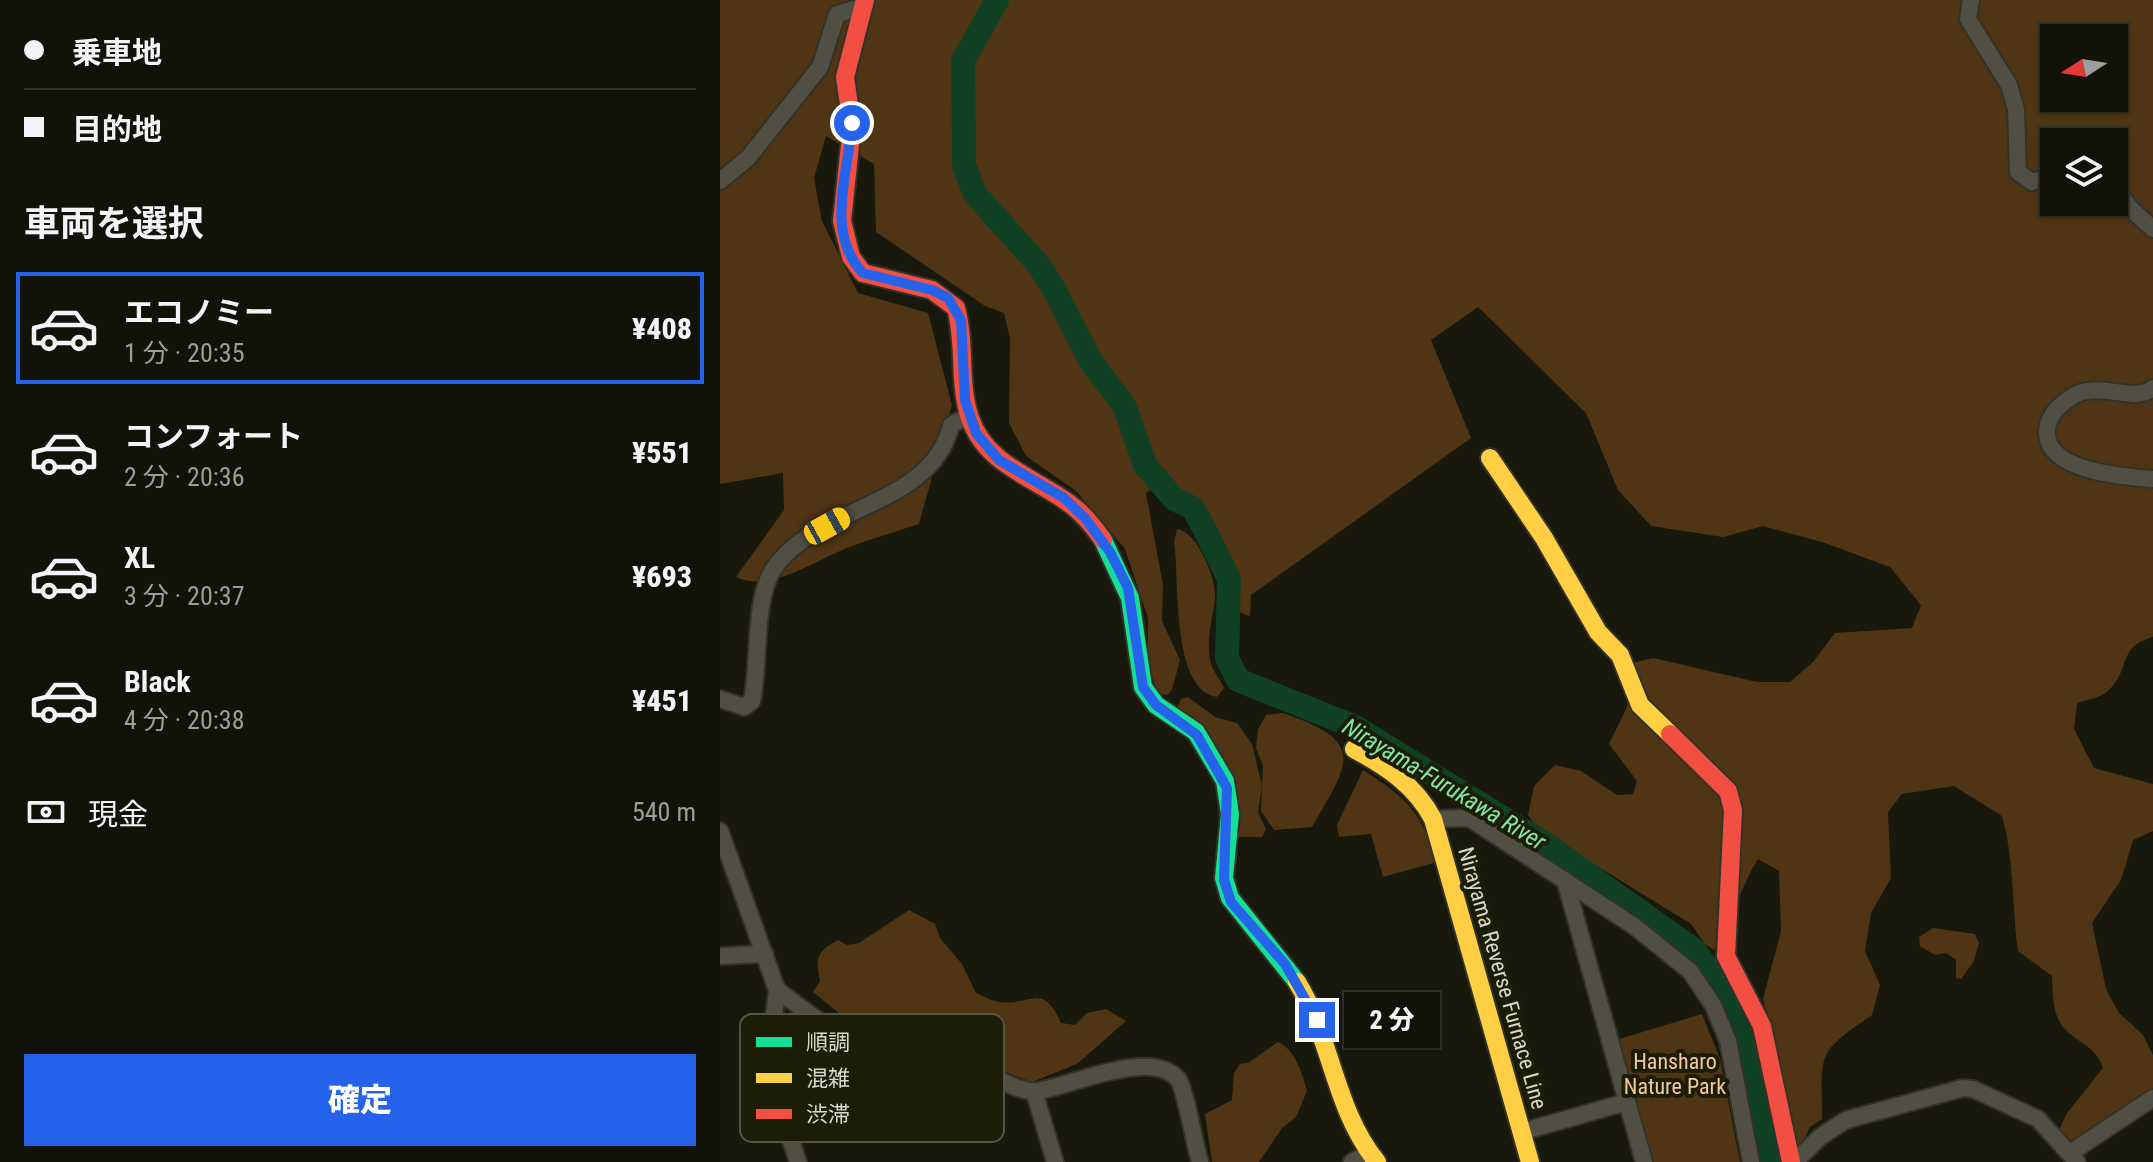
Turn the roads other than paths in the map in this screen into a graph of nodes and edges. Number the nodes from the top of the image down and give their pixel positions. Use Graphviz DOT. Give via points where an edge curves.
graph roads {
  1 [pos="1971,0"];
  2 [pos="865,3"];
  3 [pos="2040,179"];
  4 [pos="720,181"];
  5 [pos="2128,205"];
  6 [pos="2153,229"];
  7 [pos="2153,388"];
  8 [pos="968,416"];
  9 [pos="1490,458"];
  10 [pos="2153,479"];
  11 [pos="720,699"];
  12 [pos="1354,749"];
  13 [pos="1433,819"];
  14 [pos="720,831"];
  15 [pos="1565,880"];
  16 [pos="765,954"];
  17 [pos="720,956"];
  18 [pos="777,990"];
  19 [pos="774,1014"];
  20 [pos="809,1014"];
  21 [pos="1004,1080"];
  22 [pos="1034,1091"];
  23 [pos="2153,1098"];
  24 [pos="1627,1102"];
  25 [pos="1521,1132"];
  26 [pos="791,1142"];
  27 [pos="1373,1158"];
  28 [pos="2074,1158"];
  29 [pos="798,1162"];
  30 [pos="1055,1162"];
  31 [pos="1200,1162"];
  32 [pos="1352,1162"];
  33 [pos="1530,1162"];
  34 [pos="1644,1162"];
  35 [pos="1751,1162"];
  36 [pos="1793,1162"];
  1 -- 3 [label="street" via="1968,19 2009,85 2016,109 2018,172 2032,182"];
  2 -- 4 [label="street" via="837,14 820,67 748,158"];
  2 -- 8 [label="street" via="846,75 852,123 842,189 847,250 863,273 932,290 956,308"];
  5 -- 6 [label="street"];
  7 -- 10 [label="street" via="2138,395 2097,388 2077,394 2054,413 2047,431 2050,448 2058,456 2099,472"];
  8 -- 11 [label="street" via="951,425 946,445 916,478 827,526 781,560 764,593 752,701 744,707"];
  8 -- 27 [label="street" via="999,460 1064,498 1085,518 1120,569 1132,608 1143,687 1156,705 1197,735 1227,788 1228,895 1302,991 1323,1035 1347,1116"];
  9 -- 36 [label="street" via="1591,621 1620,655 1640,705 1728,791 1733,810 1726,956 1762,1026"];
  12 -- 13 [label="street, Nirayama Reverse Furnace Line" via="1420,794"];
  13 -- 15 [label="street" via="1469,818"];
  13 -- 25 [label="street, Nirayama Reverse Furnace Line"];
  14 -- 16 [label="street"];
  15 -- 24 [label="street"];
  15 -- 35 [label="street" via="1656,943 1702,985 1728,1041"];
  16 -- 17 [label="street"];
  16 -- 18 [label="street"];
  18 -- 19 [label="street"];
  18 -- 20 [label="street"];
  21 -- 22 [label="street"];
  22 -- 30 [label="street"];
  22 -- 31 [label="street" via="1110,1071 1141,1068 1170,1073 1181,1084"];
  23 -- 28 [label="street"];
  24 -- 25 [label="street"];
  24 -- 34 [label="street"];
  25 -- 33 [label="street, Nirayama Reverse Furnace Line"];
  26 -- 29 [label="street"];
  27 -- 32 [label="street"];
  28 -- 36 [label="street" via="2038,1119 1963,1088 1846,1120"];
}
